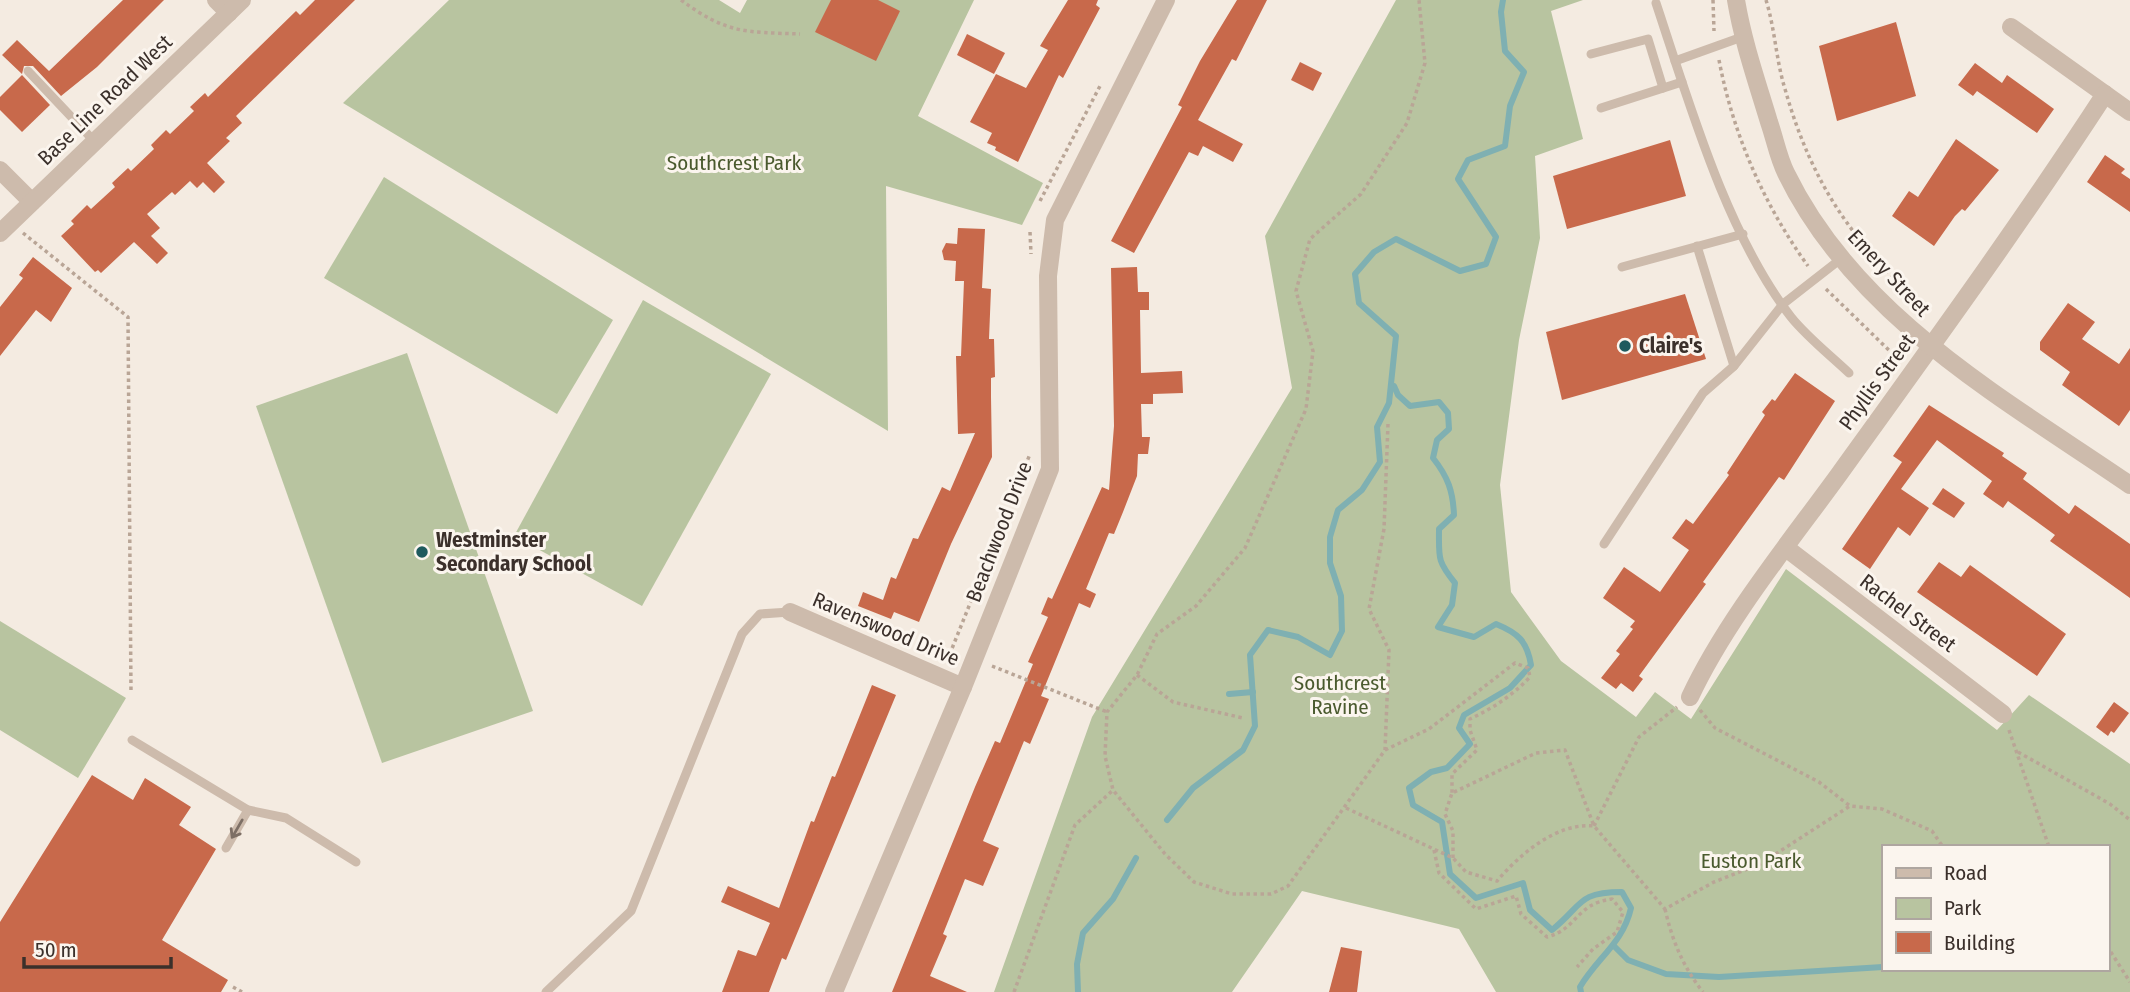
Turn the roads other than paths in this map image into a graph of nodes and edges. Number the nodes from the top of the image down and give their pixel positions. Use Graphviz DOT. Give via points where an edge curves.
graph roads {
  1 [pos="1166,0"];
  2 [pos="1736,0"];
  3 [pos="1656,3"];
  4 [pos="229,4"];
  5 [pos="2011,27"];
  6 [pos="1742,37"];
  7 [pos="1591,54"];
  8 [pos="1675,61"];
  9 [pos="28,71"];
  10 [pos="1682,82"];
  11 [pos="1663,88"];
  12 [pos="2105,94"];
  13 [pos="1601,108"];
  14 [pos="2130,112"];
  15 [pos="95,142"];
  16 [pos="0,170"];
  17 [pos="32,202"];
  18 [pos="6,228"];
  19 [pos="1743,234"];
  20 [pos="1698,246"];
  21 [pos="1842,258"];
  22 [pos="1622,267"];
  23 [pos="1783,304"];
  24 [pos="1930,348"];
  25 [pos="1734,366"];
  26 [pos="1849,373"];
  27 [pos="2130,485"];
  28 [pos="1604,544"];
  29 [pos="1786,548"];
  30 [pos="790,612"];
  31 [pos="963,687"];
  32 [pos="1690,697"];
  33 [pos="2003,714"];
  34 [pos="132,740"];
  35 [pos="248,810"];
  36 [pos="226,849"];
  37 [pos="356,862"];
  38 [pos="546,992"];
  39 [pos="834,992"];
  1 -- 31 [label="street, Beachwood Drive" via="1055,219 1048,276 1050,470"];
  2 -- 6 [label="street, Emery Street"];
  3 -- 8 [label="lane"];
  4 -- 15 [label="street, Base Line Road West"];
  5 -- 12 [label="street"];
  6 -- 8 [label="lane"];
  6 -- 21 [label="street, Emery Street" via="1785,172"];
  7 -- 11 [label="lane" via="1648,39"];
  8 -- 10 [label="lane"];
  9 -- 15 [label="lane"];
  10 -- 11 [label="lane"];
  10 -- 19 [label="lane" via="1707,155"];
  11 -- 13 [label="lane"];
  12 -- 14 [label="street"];
  12 -- 24 [label="street, Phyllis Street"];
  15 -- 17 [label="street, Base Line Road West"];
  16 -- 17 [label="street"];
  17 -- 18 [label="street, Base Line Road West"];
  19 -- 20 [label="lane"];
  19 -- 23 [label="lane"];
  20 -- 22 [label="lane"];
  20 -- 25 [label="lane"];
  21 -- 23 [label="lane"];
  21 -- 24 [label="street, Emery Street" via="1864,286"];
  23 -- 25 [label="lane"];
  23 -- 26 [label="lane"];
  24 -- 27 [label="street, Emery Street"];
  24 -- 29 [label="street, Phyllis Street"];
  25 -- 28 [label="lane" via="1703,393"];
  29 -- 32 [label="street, Phyllis Street" via="1704,667"];
  29 -- 33 [label="street, Rachel Street"];
  30 -- 31 [label="street, Ravenswood Drive"];
  30 -- 38 [label="lane" via="760,614 742,634 631,911"];
  31 -- 39 [label="street, Beachwood Drive"];
  34 -- 35 [label="lane"];
  35 -- 36 [label="lane, one-way"];
  35 -- 37 [label="lane" via="286,818"];
}
